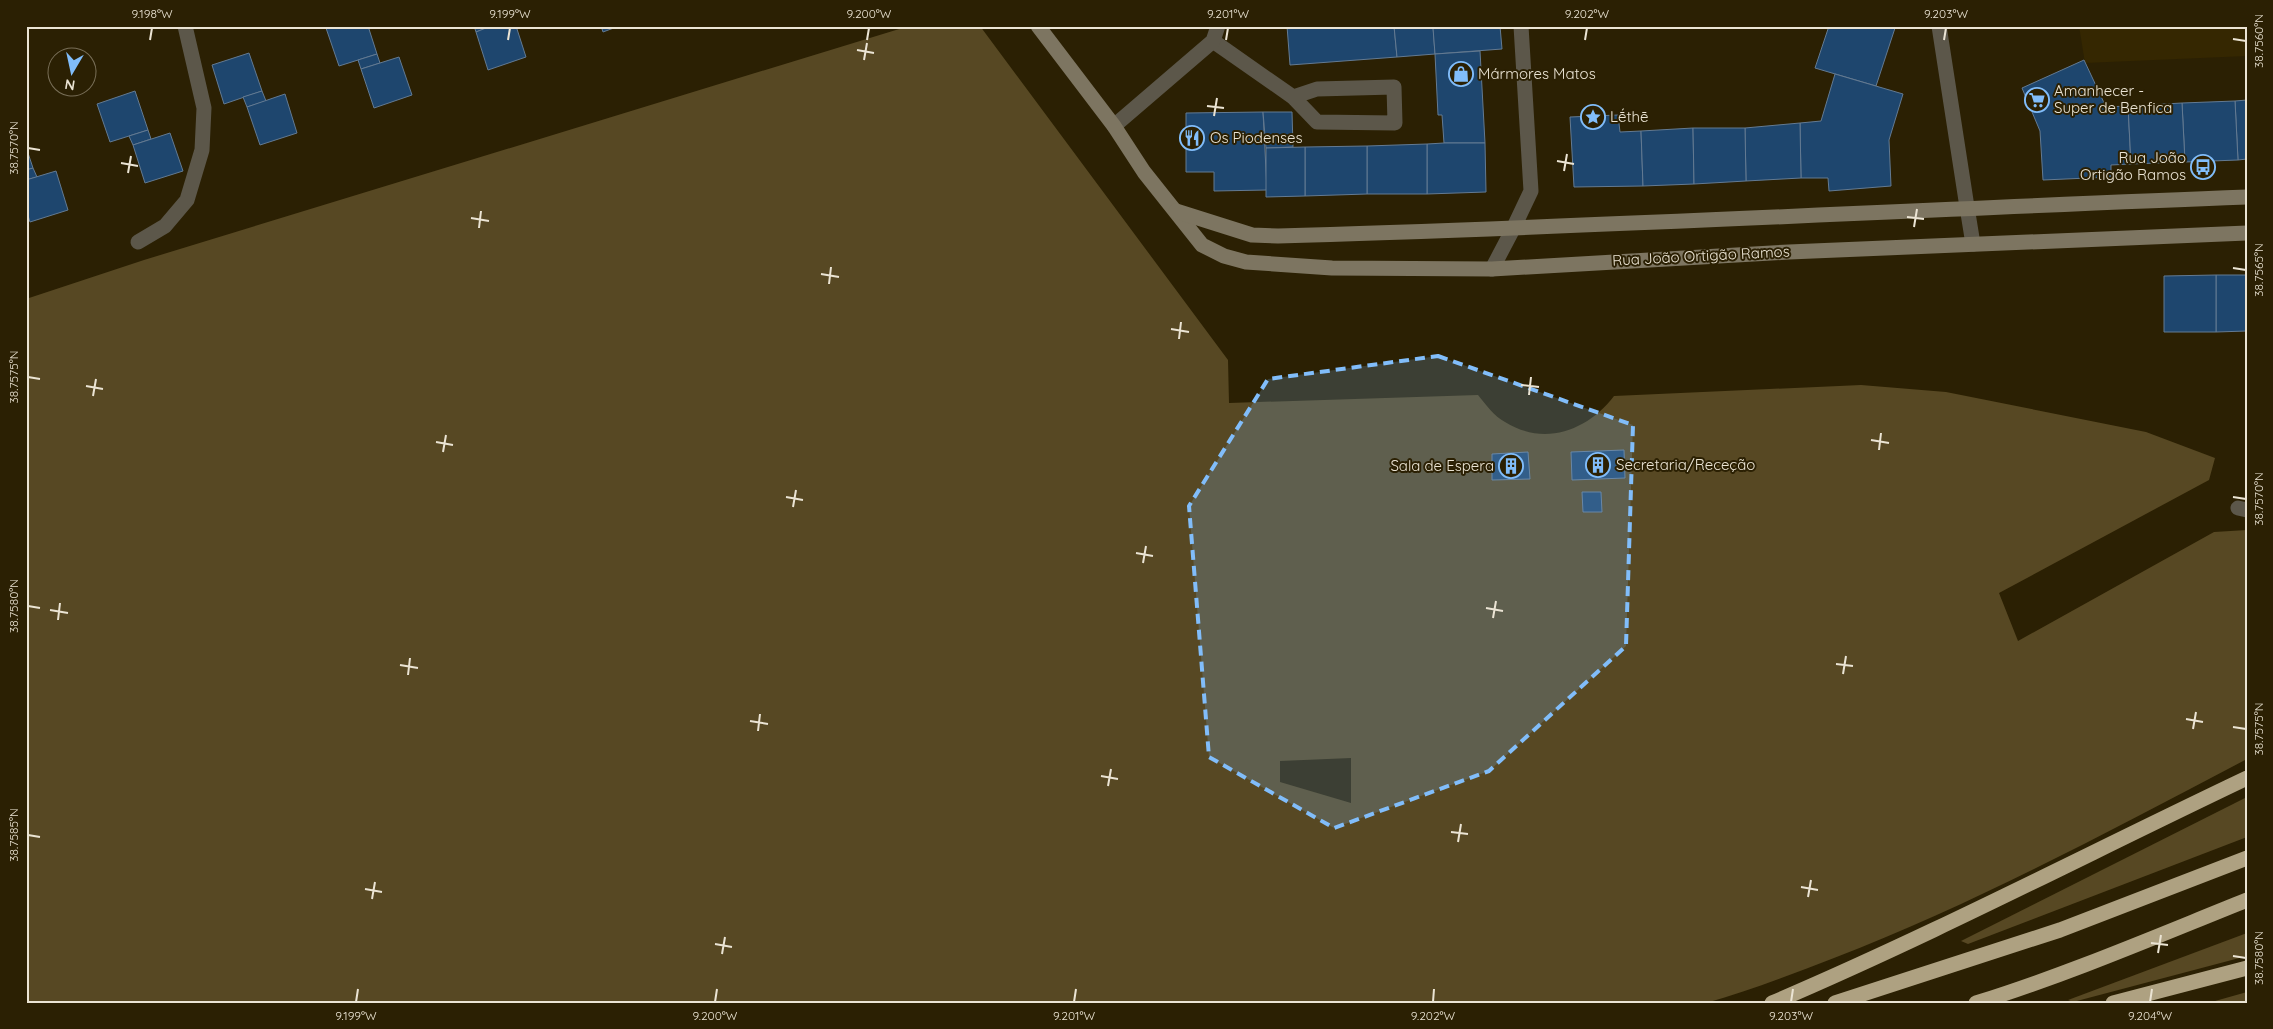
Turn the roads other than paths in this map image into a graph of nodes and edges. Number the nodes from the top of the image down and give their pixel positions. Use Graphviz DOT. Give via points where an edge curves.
graph roads {
  1 [pos="185,26"];
  2 [pos="1038,26"];
  3 [pos="1218,26"];
  4 [pos="1521,26"];
  5 [pos="1939,26"];
  6 [pos="1213,41"];
  7 [pos="1294,96"];
  8 [pos="1114,126"];
  9 [pos="2247,197"];
  10 [pos="1967,207"];
  11 [pos="1176,211"];
  12 [pos="1512,229"];
  13 [pos="2247,233"];
  14 [pos="138,242"];
  15 [pos="1973,244"];
  16 [pos="1492,269"];
  17 [pos="2247,778"];
  18 [pos="2247,858"];
  19 [pos="2247,900"];
  20 [pos="2247,968"];
  21 [pos="1772,1003"];
  22 [pos="1835,1003"];
  23 [pos="1976,1003"];
  24 [pos="2113,1003"];
  1 -- 14 [label="street" via="204,108 202,150 187,200 165,226"];
  2 -- 8 [label="street, Rua João Ortigão Ramos"];
  3 -- 6 [label="street"];
  4 -- 12 [label="street" via="1531,191"];
  5 -- 10 [label="street"];
  6 -- 7 [label="street"];
  6 -- 8 [label="street"];
  7 -- 7 [label="street" via="1317,122 1395,123 1394,87 1317,89"];
  8 -- 11 [label="street, Rua João Ortigão Ramos" via="1144,172"];
  9 -- 10 [label="street"];
  10 -- 12 [label="street"];
  10 -- 15 [label="street"];
  11 -- 12 [label="street" via="1252,235"];
  11 -- 16 [label="street, Rua João Ortigão Ramos" via="1202,245 1246,262 1332,268"];
  12 -- 16 [label="street"];
  13 -- 15 [label="street, Rua João Ortigão Ramos"];
  15 -- 16 [label="street, Rua João Ortigão Ramos"];
  17 -- 21 [label="highway" via="1948,924"];
  18 -- 22 [label="highway" via="2060,930"];
  19 -- 23 [label="highway" via="2060,975"];
  20 -- 24 [label="highway"];
}
